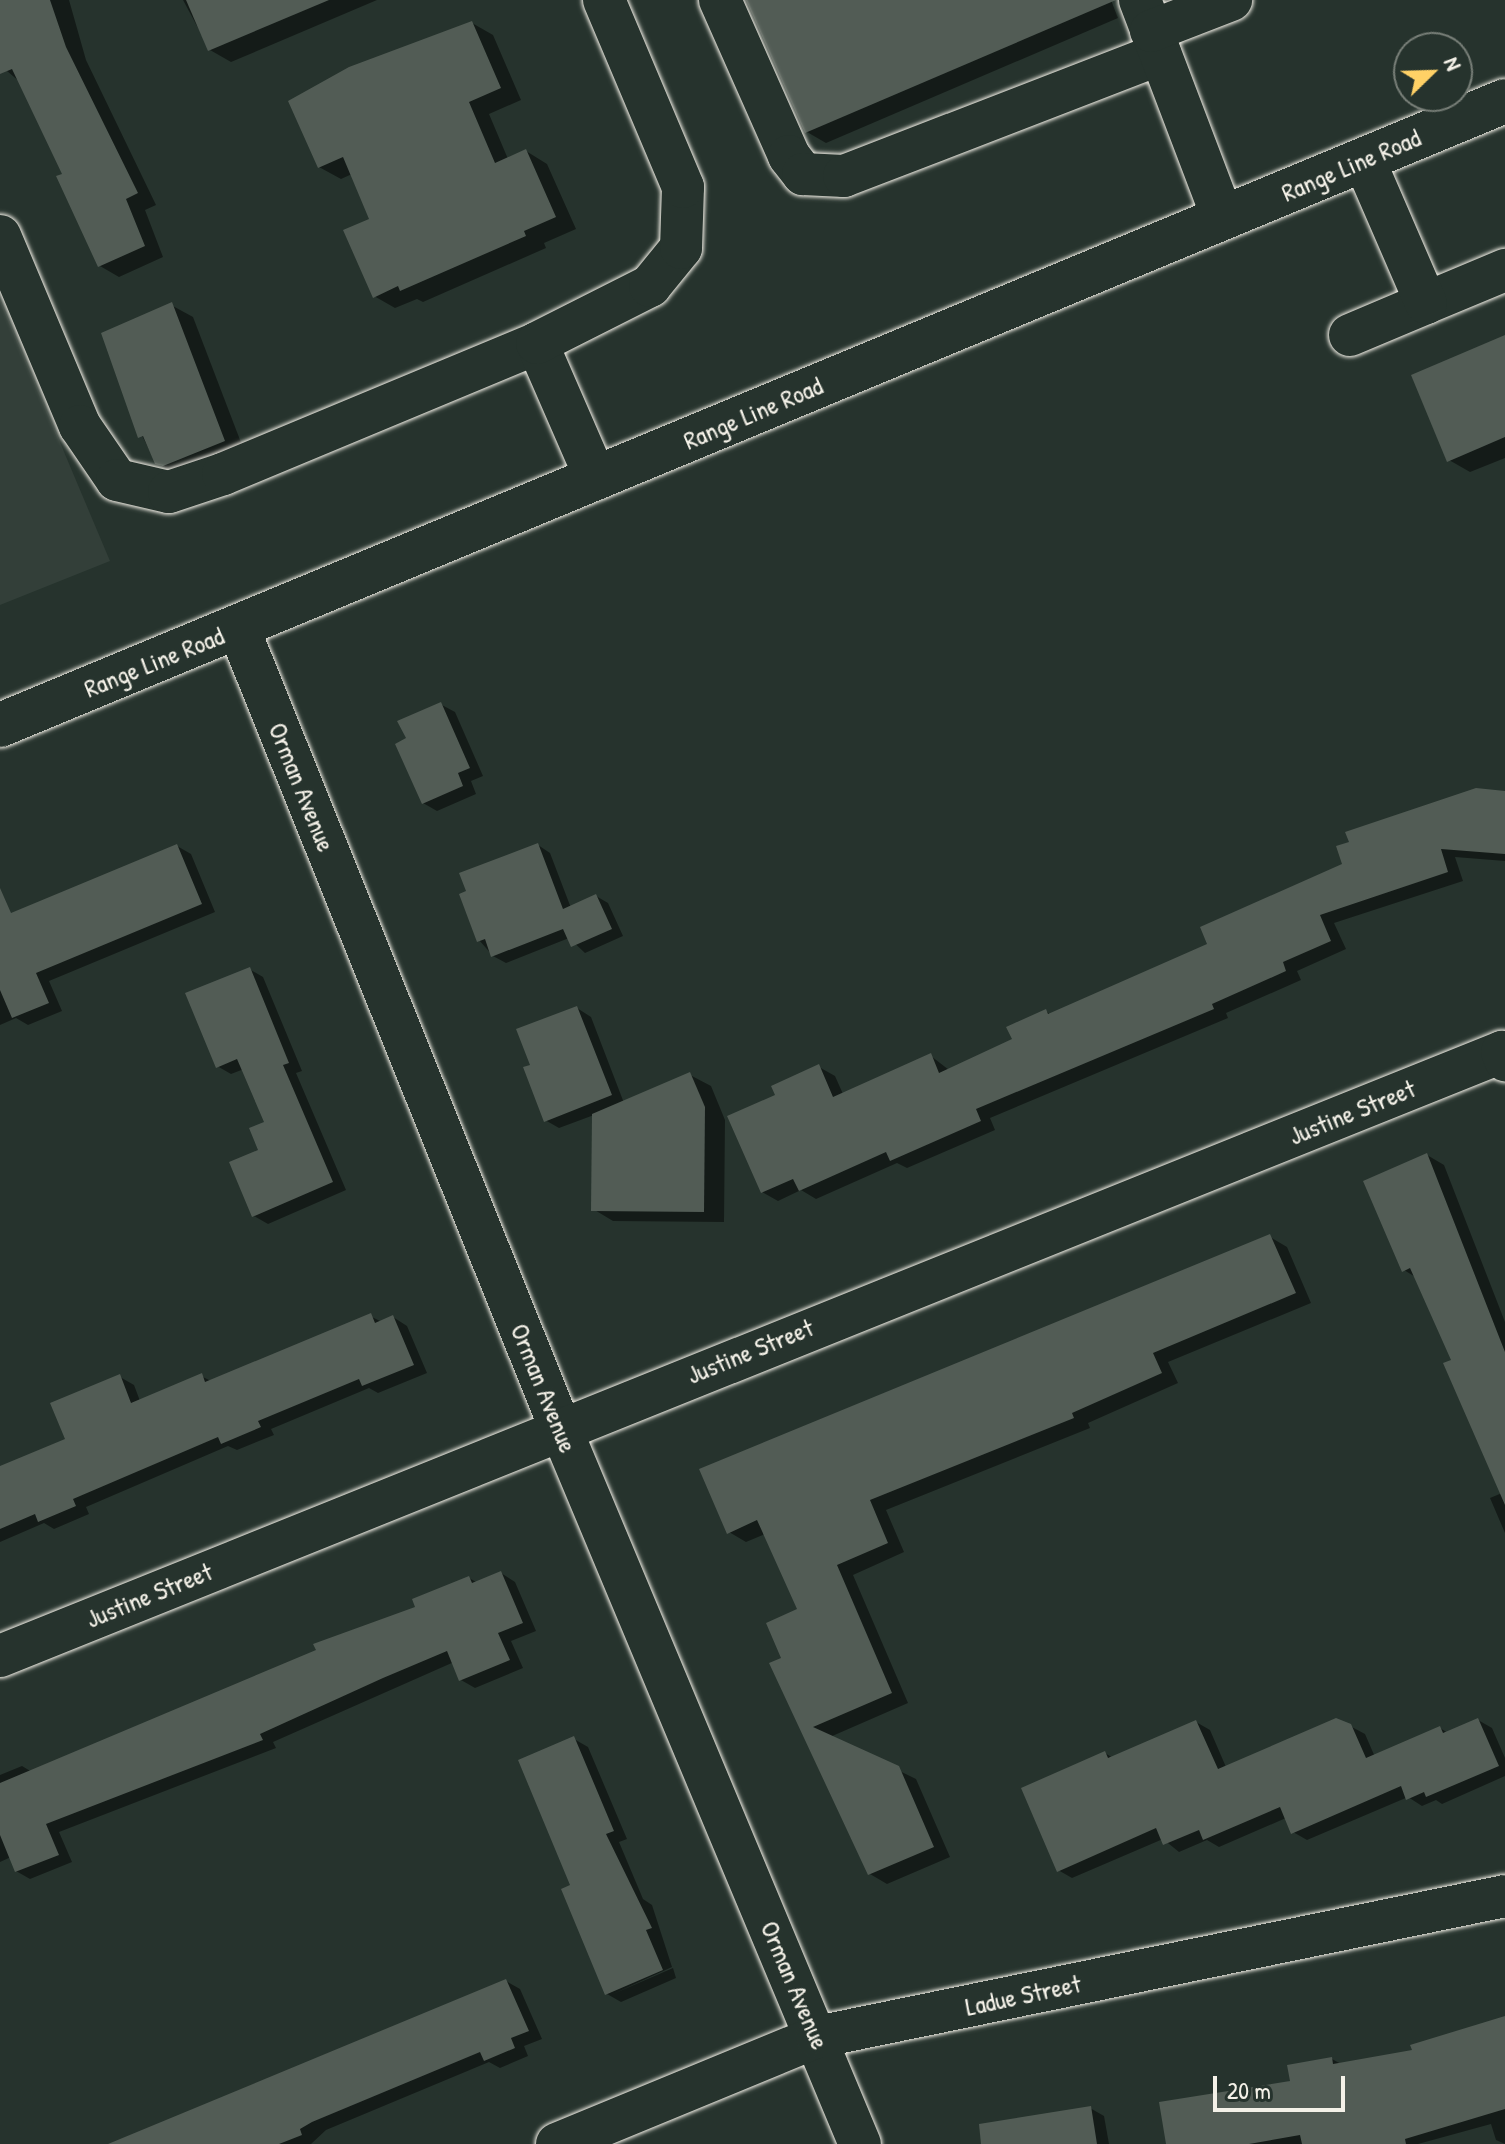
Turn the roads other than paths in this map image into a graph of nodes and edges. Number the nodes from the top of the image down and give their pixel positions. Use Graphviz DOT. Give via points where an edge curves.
graph roads {
  1 [pos="604,0"];
  2 [pos="720,0"];
  3 [pos="1231,0"];
  4 [pos="1150,28"];
  5 [pos="1505,101"];
  6 [pos="1364,160"];
  7 [pos="1223,218"];
  8 [pos="0,236"];
  9 [pos="1505,270"];
  10 [pos="1426,303"];
  11 [pos="1350,335"];
  12 [pos="537,343"];
  13 [pos="596,479"];
  14 [pos="238,627"];
  15 [pos="0,725"];
  16 [pos="1503,1056"];
  17 [pos="560,1427"];
  18 [pos="0,1656"];
  19 [pos="1505,1896"];
  20 [pos="817,2037"];
  21 [pos="557,2144"];
  22 [pos="860,2144"];
  1 -- 12 [label="street" via="683,187 681,248 650,286"];
  2 -- 4 [label="street" via="789,156 803,174 844,176"];
  3 -- 4 [label="street"];
  4 -- 7 [label="street"];
  5 -- 6 [label="main road, Range Line Road"];
  6 -- 7 [label="main road, Range Line Road"];
  6 -- 10 [label="street"];
  7 -- 13 [label="main road, Range Line Road"];
  8 -- 12 [label="street" via="87,437 117,480 169,492"];
  9 -- 10 [label="street"];
  10 -- 11 [label="street"];
  12 -- 13 [label="street"];
  13 -- 14 [label="main road, Range Line Road"];
  14 -- 15 [label="main road, Range Line Road"];
  14 -- 17 [label="street, Orman Avenue"];
  16 -- 17 [label="street, Justine Street"];
  17 -- 18 [label="street, Justine Street"];
  17 -- 20 [label="street, Orman Avenue"];
  19 -- 20 [label="street, Ladue Street"];
  20 -- 21 [label="street, Ladue Street"];
  20 -- 22 [label="street, Orman Avenue"];
}
